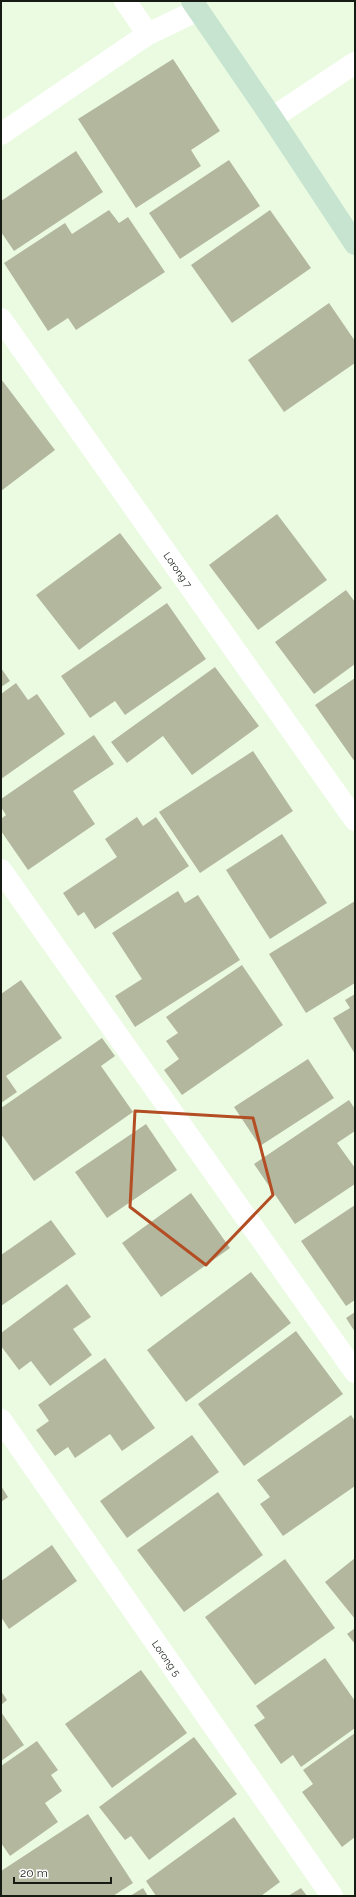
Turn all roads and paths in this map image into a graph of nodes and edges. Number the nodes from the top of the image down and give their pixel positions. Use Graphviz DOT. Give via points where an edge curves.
graph roads {
  1 [pos="125,1"];
  2 [pos="195,5"];
  3 [pos="148,34"];
  4 [pos="355,63"];
  5 [pos="272,118"];
  6 [pos="1,134"];
  7 [pos="355,244"];
  8 [pos="1,319"];
  9 [pos="355,820"];
  10 [pos="1,870"];
  11 [pos="355,1372"];
  12 [pos="1,1420"];
  13 [pos="332,1896"];
  1 -- 3 [label="street"];
  2 -- 3 [label="street"];
  2 -- 5 [label="street"];
  3 -- 6 [label="street"];
  4 -- 5 [label="street"];
  5 -- 7 [label="street"];
  8 -- 9 [label="street, Lorong 7"];
  10 -- 11 [label="street"];
  12 -- 13 [label="street, Lorong 5"];
}
